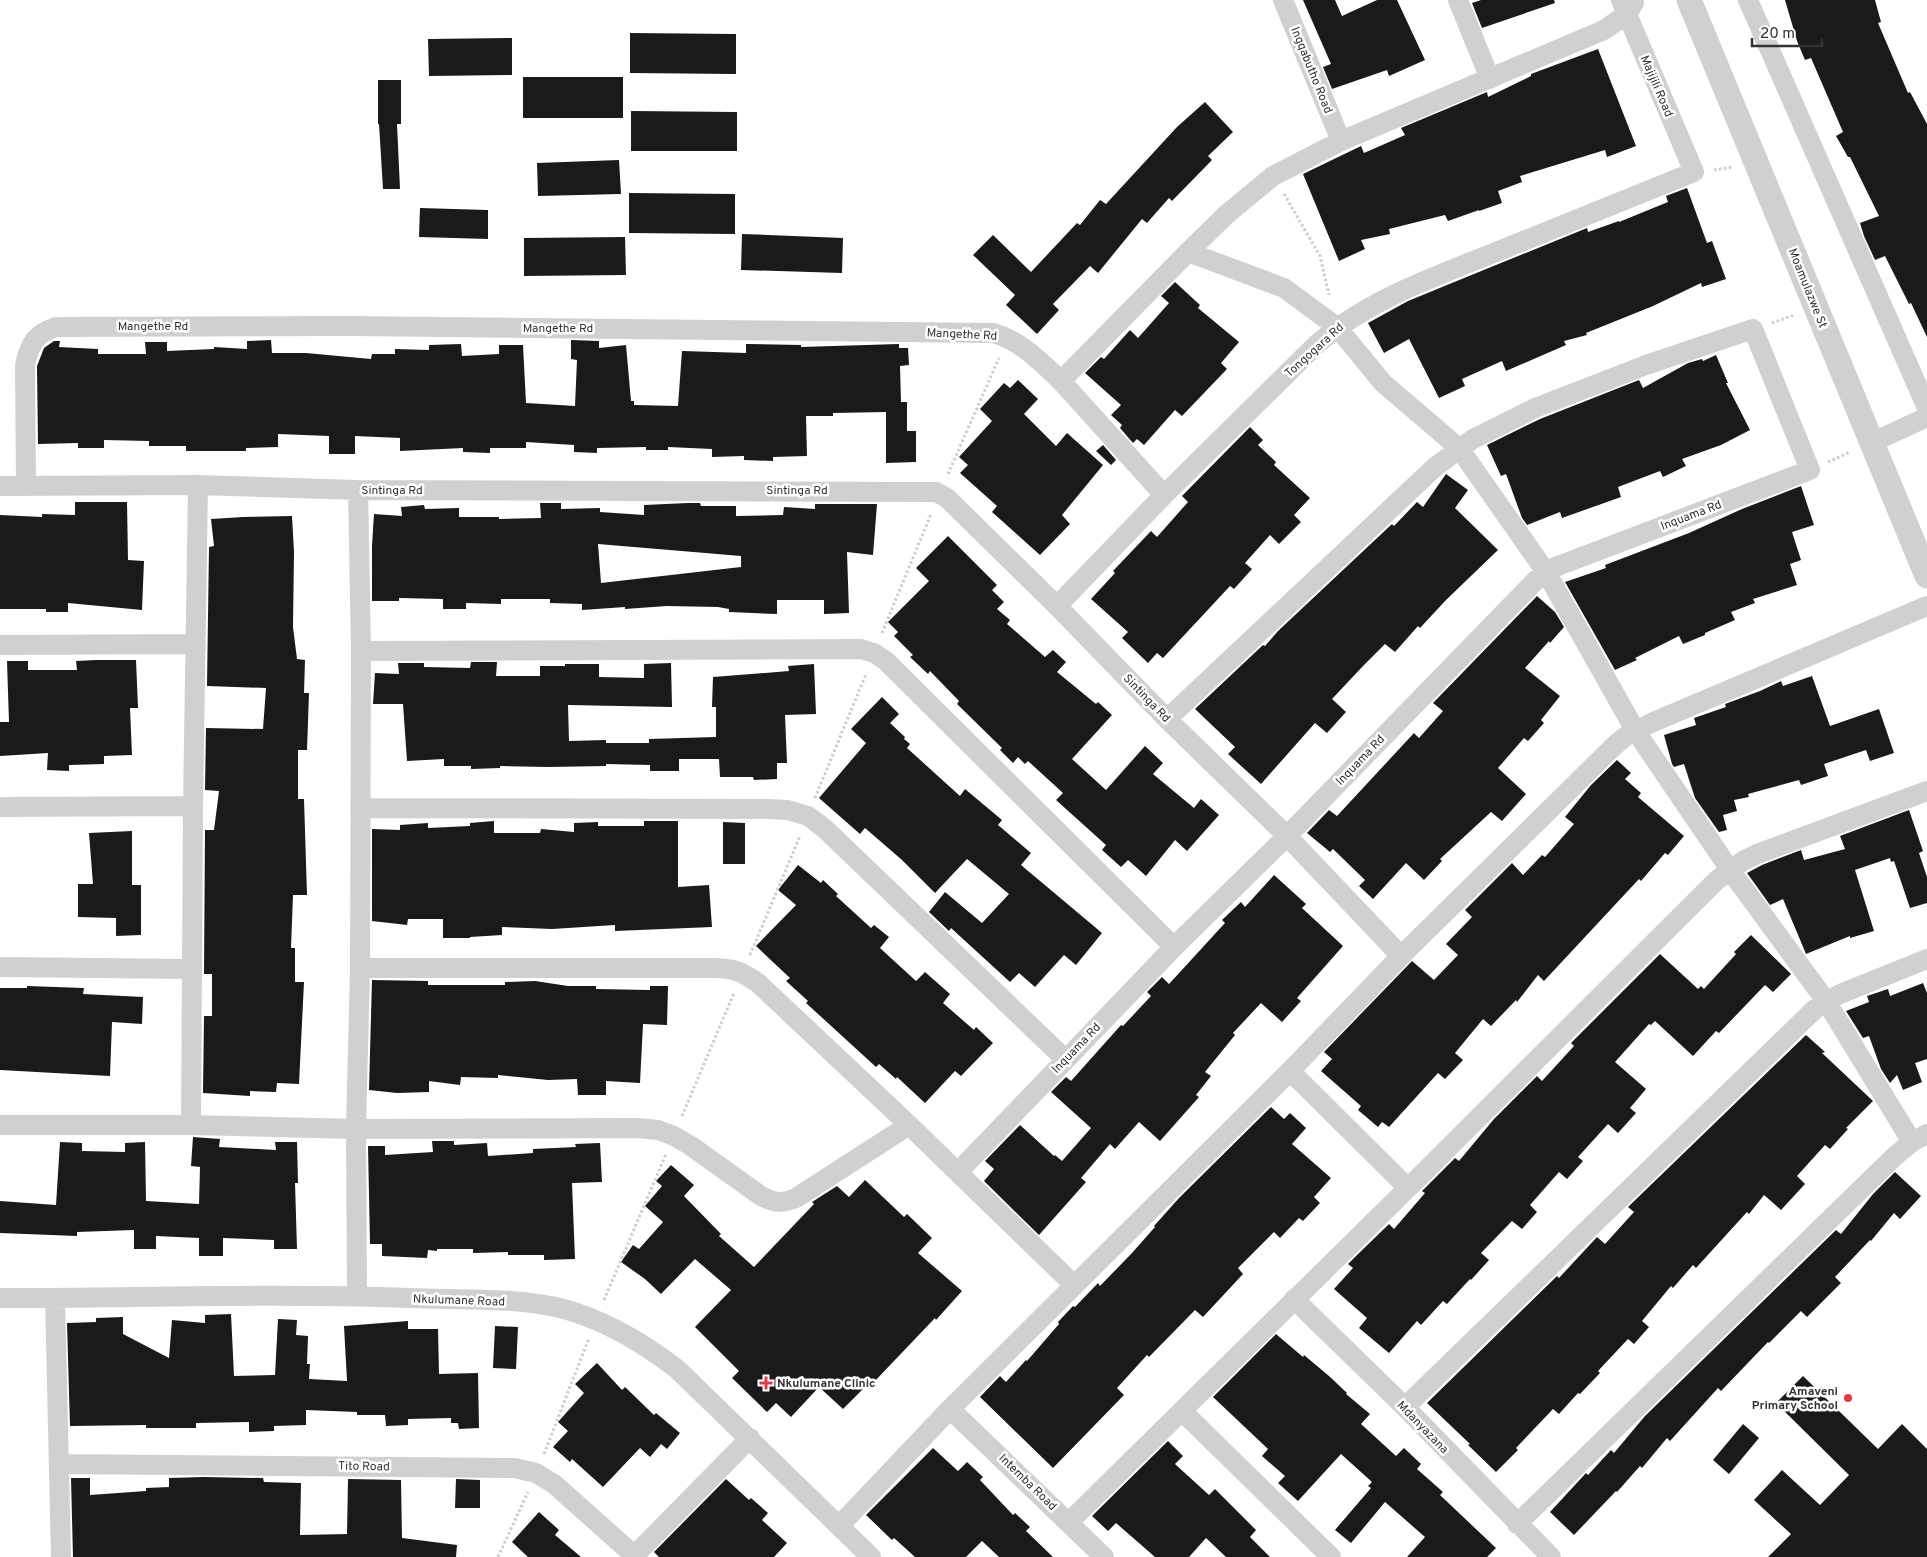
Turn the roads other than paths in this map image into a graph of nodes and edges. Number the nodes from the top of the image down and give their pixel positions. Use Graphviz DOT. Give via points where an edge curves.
graph roads {
  1 [pos="1283,0"];
  2 [pos="1458,0"];
  3 [pos="1689,0"];
  4 [pos="1748,0"];
  5 [pos="1628,5"];
  6 [pos="1490,78"];
  7 [pos="1341,141"];
  8 [pos="1694,172"];
  9 [pos="1188,252"];
  10 [pos="1337,327"];
  11 [pos="1061,382"];
  12 [pos="1927,408"];
  13 [pos="1927,417"];
  14 [pos="1871,443"];
  15 [pos="1459,448"];
  16 [pos="26,484"];
  17 [pos="198,485"];
  18 [pos="0,486"];
  19 [pos="358,490"];
  20 [pos="1164,496"];
  21 [pos="1546,572"];
  22 [pos="1927,576"];
  23 [pos="1057,606"];
  24 [pos="1927,606"];
  25 [pos="196,644"];
  26 [pos="0,646"];
  27 [pos="361,650"];
  28 [pos="1167,719"];
  29 [pos="1635,730"];
  30 [pos="1927,791"];
  31 [pos="193,806"];
  32 [pos="0,807"];
  33 [pos="360,808"];
  34 [pos="1287,836"];
  35 [pos="1730,870"];
  36 [pos="1174,947"];
  37 [pos="1401,956"];
  38 [pos="1927,960"];
  39 [pos="0,967"];
  40 [pos="360,968"];
  41 [pos="192,969"];
  42 [pos="1826,1001"];
  43 [pos="1066,1059"];
  44 [pos="1290,1072"];
  45 [pos="0,1125"];
  46 [pos="191,1125"];
  47 [pos="909,1125"];
  48 [pos="356,1129"];
  49 [pos="1920,1138"];
  50 [pos="958,1172"];
  51 [pos="1408,1188"];
  52 [pos="1074,1285"];
  53 [pos="357,1296"];
  54 [pos="0,1298"];
  55 [pos="55,1298"];
  56 [pos="1294,1299"];
  57 [pos="1404,1408"];
  58 [pos="950,1409"];
  59 [pos="1182,1411"];
  60 [pos="750,1438"];
  61 [pos="60,1464"];
  62 [pos="1069,1522"];
  63 [pos="1517,1524"];
  64 [pos="840,1525"];
  65 [pos="636,1556"];
  66 [pos="61,1557"];
  67 [pos="871,1557"];
  68 [pos="1104,1557"];
  69 [pos="1331,1557"];
  70 [pos="1551,1557"];
  1 -- 7 [label="street, Ingqabutho Road"];
  2 -- 6 [label="street"];
  3 -- 14 [label="street, Moamulazwe St"];
  4 -- 12 [label="street"];
  5 -- 6 [label="street" via="1604,30"];
  5 -- 8 [label="street, Majijili Road"];
  6 -- 7 [label="street"];
  7 -- 9 [label="street" via="1273,176"];
  8 -- 10 [label="street, Tongogara Rd" via="1417,284"];
  9 -- 10 [label="street" via="1284,288"];
  9 -- 11 [label="street"];
  10 -- 15 [label="street" via="1383,383"];
  10 -- 20 [label="street, Tongogara Rd"];
  11 -- 16 [label="street, Mangethe Rd" via="1008,337 992,333 362,326 56,327 35,339 28,350"];
  11 -- 20 [label="street, Mangethe Rd"];
  13 -- 14 [label="street"];
  14 -- 22 [label="street, Moamulazwe St"];
  15 -- 21 [label="street"];
  15 -- 21 [label="street, Inquama Rd" via="1536,408 1646,365 1753,329 1810,470"];
  15 -- 28 [label="street"];
  16 -- 17 [label="street, Sintinga Rd"];
  16 -- 18 [label="street, Sintinga Rd"];
  17 -- 19 [label="street, Sintinga Rd"];
  17 -- 25 [label="street"];
  19 -- 23 [label="street, Sintinga Rd" via="932,490 940,494"];
  19 -- 27 [label="street"];
  20 -- 23 [label="street, Tongogara Rd"];
  21 -- 29 [label="street"];
  21 -- 34 [label="street, Inquama Rd"];
  23 -- 28 [label="street, Sintinga Rd"];
  24 -- 29 [label="street"];
  25 -- 26 [label="street"];
  25 -- 31 [label="street"];
  27 -- 33 [label="street"];
  27 -- 36 [label="street" via="861,648 886,661"];
  28 -- 34 [label="street, Sintinga Rd"];
  29 -- 35 [label="street"];
  29 -- 37 [label="street" via="1614,746"];
  30 -- 35 [label="street" via="1757,854"];
  31 -- 32 [label="street"];
  31 -- 41 [label="street"];
  33 -- 40 [label="street"];
  33 -- 43 [label="street" via="768,809 808,816"];
  34 -- 36 [label="street, Inquama Rd"];
  34 -- 37 [label="street, Sintinga Rd"];
  35 -- 42 [label="street"];
  35 -- 51 [label="street" via="1705,891"];
  36 -- 43 [label="street, Inquama Rd"];
  37 -- 44 [label="street"];
  38 -- 42 [label="street"];
  39 -- 41 [label="street"];
  40 -- 47 [label="street" via="728,968 743,972"];
  40 -- 48 [label="street"];
  41 -- 46 [label="street"];
  42 -- 49 [label="street"];
  42 -- 57 [label="street"];
  43 -- 50 [label="street, Inquama Rd"];
  44 -- 51 [label="street"];
  44 -- 52 [label="street"];
  45 -- 46 [label="street"];
  46 -- 48 [label="street"];
  47 -- 48 [label="street" via="784,1203 761,1196 691,1146 658,1130"];
  47 -- 50 [label="street"];
  48 -- 53 [label="street"];
  49 -- 63 [label="street" via="1874,1177"];
  50 -- 52 [label="street"];
  51 -- 56 [label="street"];
  52 -- 58 [label="street"];
  53 -- 55 [label="street, Nkulumane Road"];
  53 -- 60 [label="street, Nkulumane Road" via="528,1302 561,1308 596,1320 652,1350"];
  54 -- 55 [label="street, Nkulumane Road"];
  55 -- 61 [label="street"];
  56 -- 57 [label="street, Mdanyazana"];
  56 -- 59 [label="street"];
  57 -- 63 [label="street, Mdanyazana"];
  58 -- 62 [label="street, Intemba Road"];
  58 -- 64 [label="street"];
  59 -- 62 [label="street"];
  59 -- 69 [label="street"];
  60 -- 64 [label="street, Nkulumane Road"];
  60 -- 65 [label="street"];
  61 -- 65 [label="street, Tito Road" via="515,1468 536,1473 554,1484"];
  61 -- 66 [label="street"];
  62 -- 68 [label="street, Intemba Road"];
  63 -- 70 [label="street, Mdanyazana"];
  64 -- 67 [label="street, Nkulumane Road"];
}
